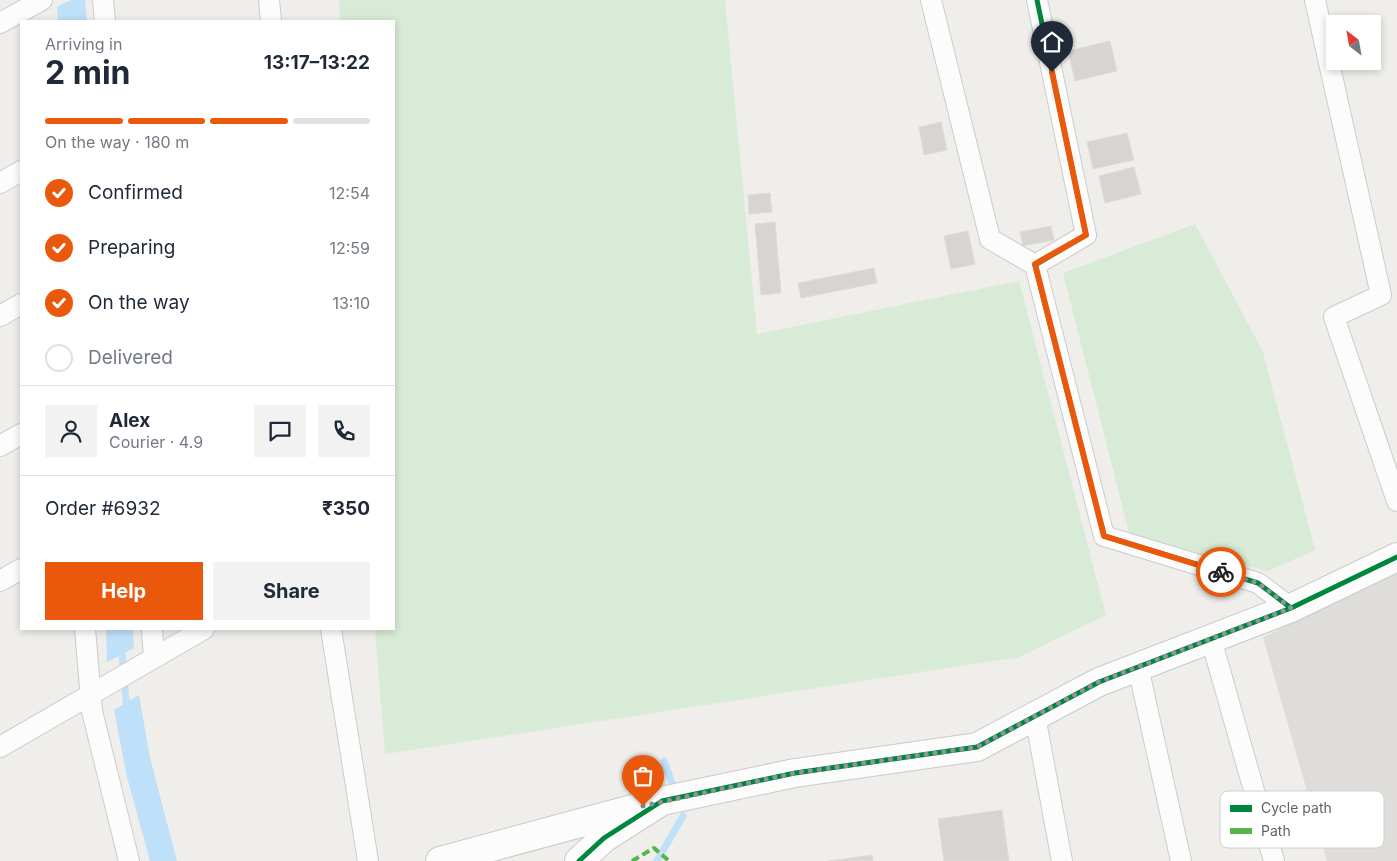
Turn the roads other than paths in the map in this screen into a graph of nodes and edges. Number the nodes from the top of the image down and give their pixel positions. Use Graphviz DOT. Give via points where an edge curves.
graph roads {
  1 [pos="103,0"];
  2 [pos="269,0"];
  3 [pos="931,0"];
  4 [pos="1037,0"];
  5 [pos="1315,0"];
  6 [pos="38,6"];
  7 [pos="105,20"];
  8 [pos="271,20"];
  9 [pos="0,23"];
  10 [pos="20,172"];
  11 [pos="0,183"];
  12 [pos="1035,264"];
  13 [pos="20,305"];
  14 [pos="0,316"];
  15 [pos="20,435"];
  16 [pos="0,446"];
  17 [pos="1397,501"];
  18 [pos="1397,557"];
  19 [pos="20,570"];
  20 [pos="0,581"];
  21 [pos="1291,608"];
  22 [pos="85,630"];
  23 [pos="152,630"];
  24 [pos="202,630"];
  25 [pos="331,630"];
  26 [pos="1211,639"];
  27 [pos="146,662"];
  28 [pos="1138,667"];
  29 [pos="90,695"];
  30 [pos="1035,716"];
  31 [pos="0,747"];
  32 [pos="1254,791"];
  33 [pos="662,801"];
  34 [pos="1270,848"];
  35 [pos="129,861"];
  36 [pos="368,861"];
  37 [pos="440,861"];
  38 [pos="579,861"];
  39 [pos="1062,861"];
  40 [pos="1181,861"];
  41 [pos="1274,861"];
  1 -- 7 [label="street"];
  2 -- 8 [label="street"];
  3 -- 12 [label="street" via="990,239"];
  4 -- 12 [label="street" via="1086,235"];
  5 -- 17 [label="street" via="1381,295 1334,317"];
  6 -- 9 [label="street"];
  10 -- 11 [label="street"];
  12 -- 21 [label="street" via="1104,536 1258,583"];
  13 -- 14 [label="street"];
  15 -- 16 [label="street"];
  18 -- 21 [label="street"];
  19 -- 20 [label="street"];
  21 -- 26 [label="street"];
  22 -- 29 [label="street"];
  23 -- 27 [label="street"];
  24 -- 27 [label="street"];
  25 -- 36 [label="street"];
  26 -- 28 [label="street"];
  26 -- 32 [label="street"];
  27 -- 29 [label="street"];
  28 -- 30 [label="street" via="1098,682"];
  28 -- 40 [label="street"];
  29 -- 31 [label="street"];
  29 -- 35 [label="street"];
  30 -- 33 [label="street" via="977,747 795,773"];
  30 -- 39 [label="street"];
  33 -- 37 [label="street"];
  33 -- 38 [label="street" via="604,838"];
  34 -- 41 [label="street"];
}
